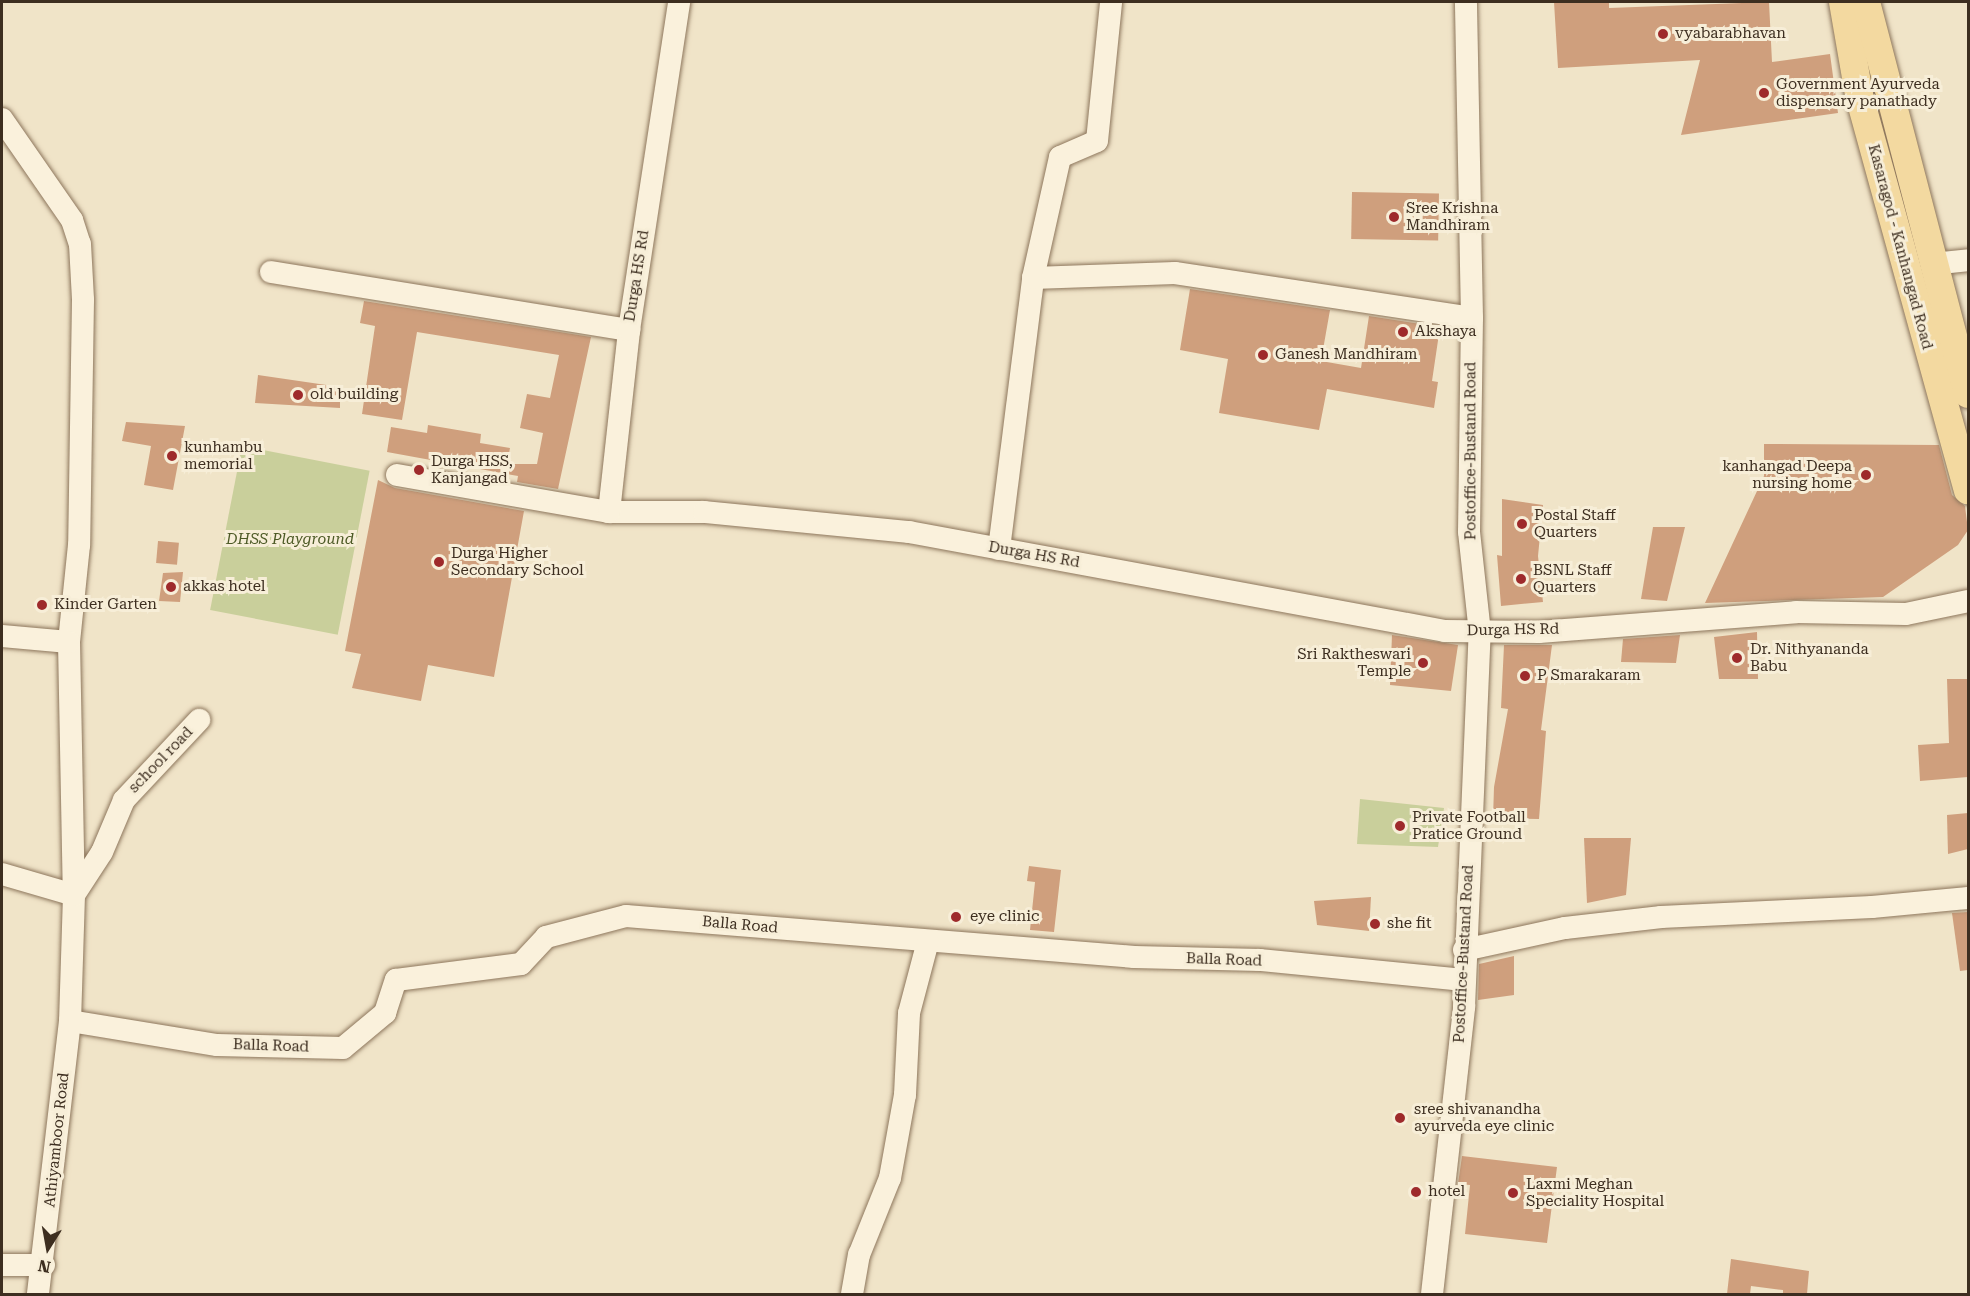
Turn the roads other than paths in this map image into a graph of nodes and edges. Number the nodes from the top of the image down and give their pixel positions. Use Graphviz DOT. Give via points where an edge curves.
graph roads {
  1 [pos="679,2"];
  2 [pos="1111,2"];
  3 [pos="1466,2"];
  4 [pos="1843,2"];
  5 [pos="1866,2"];
  6 [pos="2,120"];
  7 [pos="1968,260"];
  8 [pos="1932,264"];
  9 [pos="271,272"];
  10 [pos="1033,278"];
  11 [pos="1472,318"];
  12 [pos="629,330"];
  13 [pos="1968,394"];
  14 [pos="397,475"];
  15 [pos="1968,490"];
  16 [pos="609,512"];
  17 [pos="999,549"];
  18 [pos="1968,601"];
  19 [pos="1480,633"];
  20 [pos="2,636"];
  21 [pos="69,642"];
  22 [pos="199,720"];
  23 [pos="2,874"];
  24 [pos="74,895"];
  25 [pos="1968,898"];
  26 [pos="928,941"];
  27 [pos="1464,950"];
  28 [pos="1463,980"];
  29 [pos="70,1021"];
  30 [pos="2,1265"];
  31 [pos="44,1265"];
  32 [pos="38,1294"];
  33 [pos="852,1294"];
  34 [pos="1432,1294"];
  1 -- 12 [label="street, Durga HS Rd"];
  2 -- 10 [label="street" via="1097,141 1060,157"];
  3 -- 11 [label="street, Postoffice-Bustand Road"];
  4 -- 15 [label="main road, Kasaragod - Kanhangad Road" via="1862,106"];
  5 -- 8 [label="main road"];
  6 -- 21 [label="street, Athiyamboor Road" via="72,220 80,244 81,491"];
  7 -- 8 [label="street"];
  8 -- 13 [label="main road"];
  9 -- 12 [label="street"];
  10 -- 11 [label="street" via="1175,273"];
  10 -- 17 [label="street"];
  11 -- 19 [label="street, Postoffice-Bustand Road" via="1469,532"];
  12 -- 16 [label="street, Durga HS Rd"];
  14 -- 16 [label="street"];
  16 -- 17 [label="street, Durga HS Rd" via="802,519"];
  17 -- 19 [label="street, Durga HS Rd" via="1445,631"];
  18 -- 19 [label="street, Durga HS Rd" via="1906,614 1796,612"];
  19 -- 27 [label="street, Postoffice-Bustand Road"];
  20 -- 21 [label="street"];
  21 -- 24 [label="street, Athiyamboor Road"];
  22 -- 24 [label="street, school road" via="124,800 102,852"];
  23 -- 24 [label="street"];
  24 -- 29 [label="street, Athiyamboor Road"];
  25 -- 27 [label="street" via="1872,908 1661,917 1564,928"];
  26 -- 28 [label="street, Balla Road" via="1134,957 1260,960"];
  26 -- 29 [label="street, Balla Road" via="626,916 546,937 521,964 396,980 386,1013 343,1048 217,1045"];
  26 -- 33 [label="street" via="909,1013 905,1095 890,1178 859,1255"];
  27 -- 28 [label="street, Postoffice-Bustand Road"];
  28 -- 34 [label="street, Postoffice-Bustand Road"];
  29 -- 31 [label="street, Athiyamboor Road"];
  30 -- 31 [label="street"];
  31 -- 32 [label="street, Athiyamboor Road"];
}
